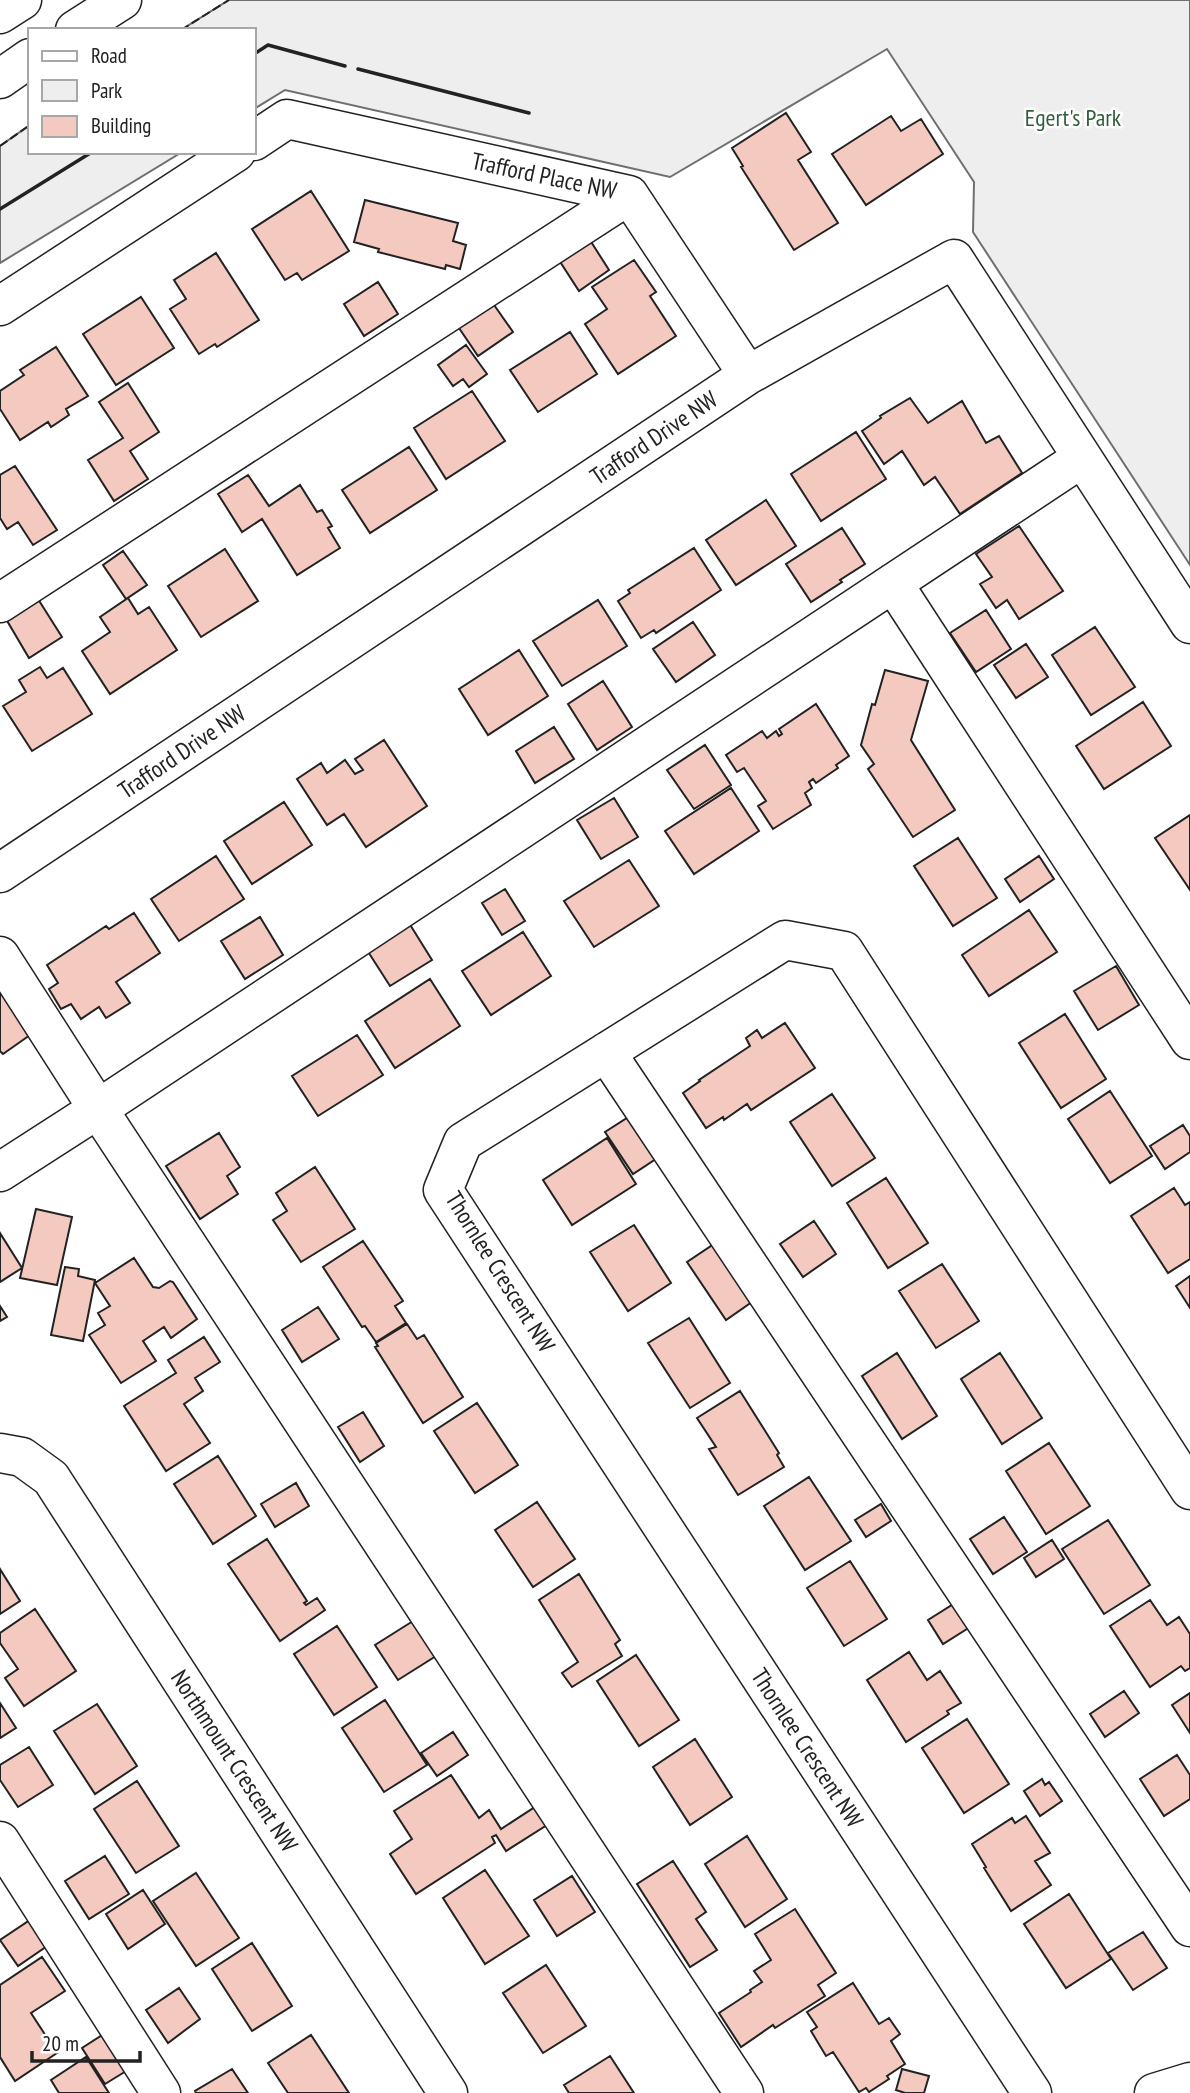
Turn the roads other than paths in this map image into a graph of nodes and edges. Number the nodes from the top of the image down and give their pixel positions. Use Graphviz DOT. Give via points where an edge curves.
graph roads {
  1 [pos="22,0"];
  2 [pos="121,0"];
  3 [pos="0,14"];
  4 [pos="78,28"];
  5 [pos="28,59"];
  6 [pos="0,79"];
  7 [pos="256,140"];
  8 [pos="233,154"];
  9 [pos="629,195"];
  10 [pos="0,306"];
  11 [pos="748,375"];
  12 [pos="1082,458"];
  13 [pos="893,583"];
  14 [pos="0,603"];
  15 [pos="1190,624"];
  16 [pos="0,873"];
  17 [pos="0,956"];
  18 [pos="1190,1040"];
  19 [pos="606,1052"];
  20 [pos="98,1109"];
  21 [pos="0,1172"];
  22 [pos="0,1453"];
  23 [pos="1190,1490"];
  24 [pos="0,1842"];
  25 [pos="1190,1927"];
  26 [pos="1190,2082"];
  27 [pos="161,2093"];
  28 [pos="448,2093"];
  29 [pos="744,2093"];
  30 [pos="1032,2093"];
  31 [pos="1154,2093"];
  1 -- 3 [label="street"];
  2 -- 4 [label="street"];
  5 -- 6 [label="street"];
  7 -- 9 [label="street, Trafford Place NW" via="287,119"];
  8 -- 10 [label="street"];
  9 -- 11 [label="street, Trafford Place NW"];
  9 -- 14 [label="street"];
  11 -- 12 [label="street, Trafford Drive NW" via="954,259"];
  11 -- 16 [label="street, Trafford Drive NW"];
  12 -- 13 [label="street"];
  12 -- 15 [label="street, Trafford Drive NW"];
  13 -- 18 [label="street"];
  13 -- 20 [label="street"];
  17 -- 20 [label="street"];
  19 -- 23 [label="street, Thornlee Crescent NW" via="785,940 844,951"];
  19 -- 25 [label="street"];
  19 -- 30 [label="street, Thornlee Crescent NW" via="463,1142 443,1190"];
  20 -- 21 [label="street"];
  20 -- 29 [label="street"];
  22 -- 28 [label="street, Northmount Crescent NW" via="22,1457 51,1478"];
  24 -- 27 [label="street"];
  26 -- 31 [label="street"];
}
